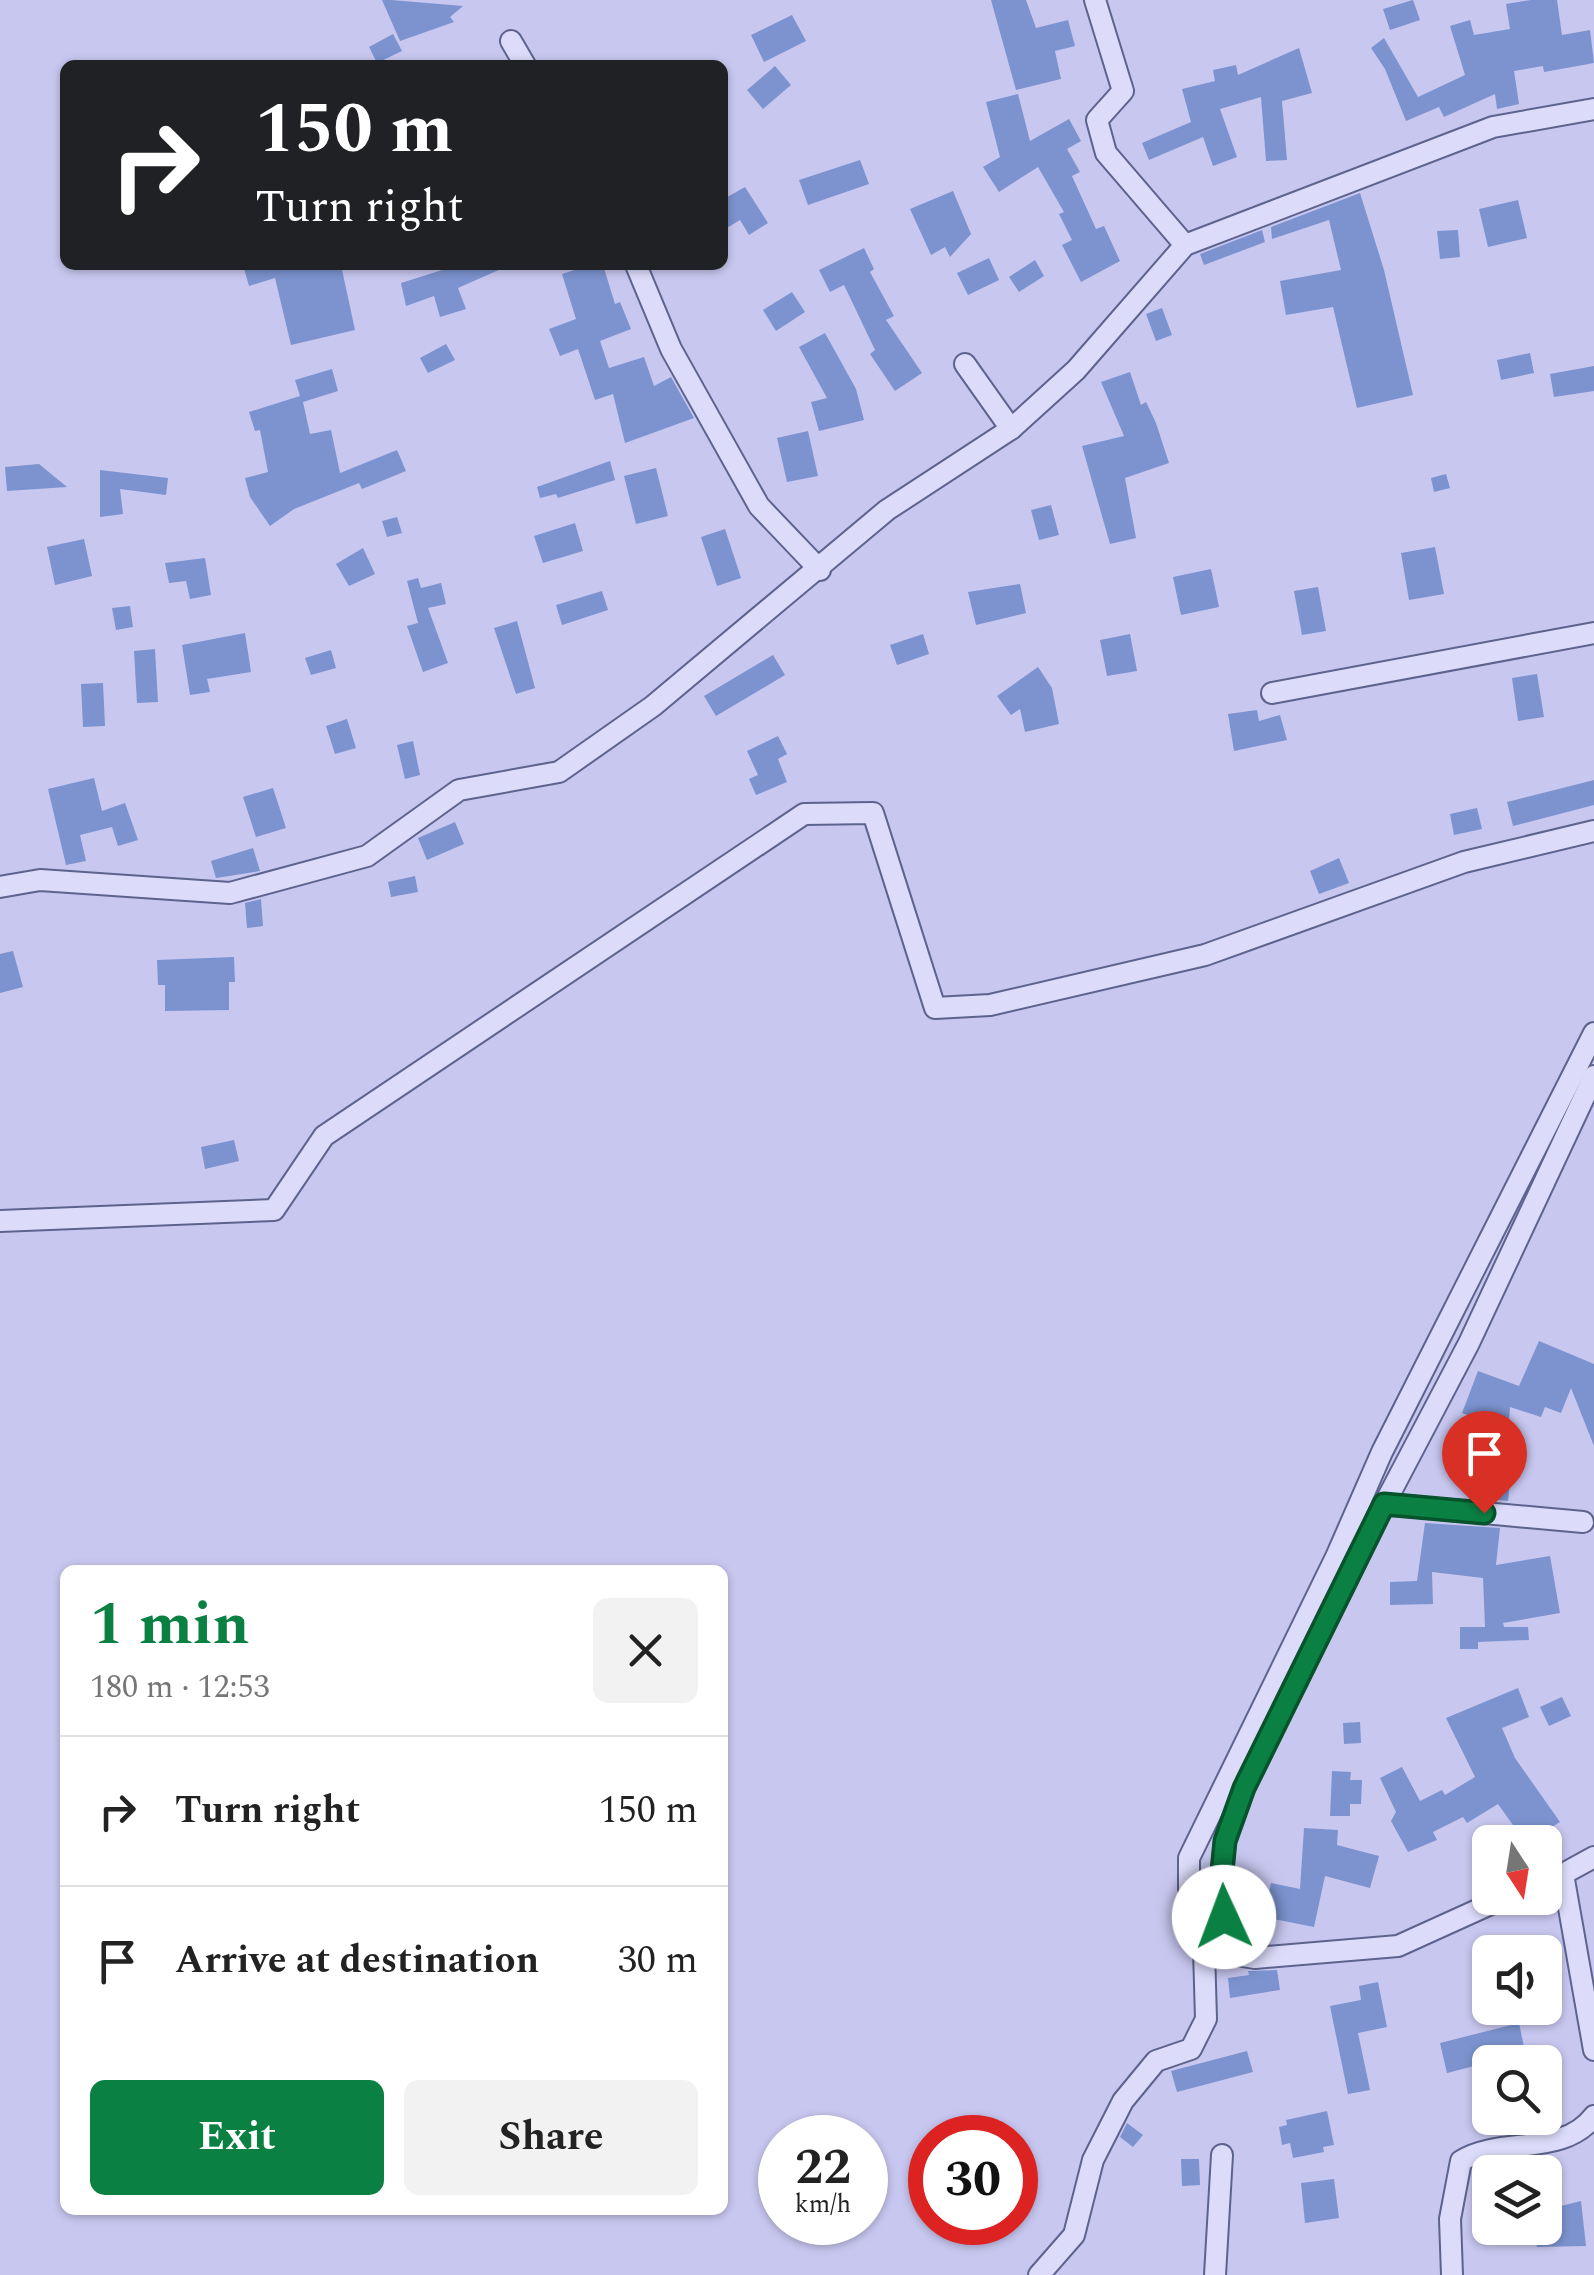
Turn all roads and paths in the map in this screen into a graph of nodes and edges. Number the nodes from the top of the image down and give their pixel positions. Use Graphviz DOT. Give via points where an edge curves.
graph roads {
  1 [pos="1095,0"];
  2 [pos="512,41"];
  3 [pos="522,60"];
  4 [pos="1594,109"];
  5 [pos="1184,245"];
  6 [pos="638,270"];
  7 [pos="965,364"];
  8 [pos="1011,430"];
  9 [pos="820,570"];
  10 [pos="1594,633"];
  11 [pos="1272,694"];
  12 [pos="1594,831"];
  13 [pos="0,886"];
  14 [pos="1594,1033"];
  15 [pos="1594,1076"];
  16 [pos="0,1220"];
  17 [pos="1384,1504"];
  18 [pos="1584,1522"];
  19 [pos="1594,1856"];
  20 [pos="1562,1874"];
  21 [pos="1472,1912"];
  22 [pos="1562,1912"];
  23 [pos="1204,1950"];
  24 [pos="1228,1954"];
  25 [pos="1594,2050"];
  26 [pos="1594,2116"];
  27 [pos="1222,2155"];
  28 [pos="1039,2275"];
  29 [pos="1214,2275"];
  30 [pos="1452,2275"];
  1 -- 5 [label="street" via="1123,92 1097,120 1106,153"];
  2 -- 3 [label="street"];
  4 -- 5 [label="street" via="1493,127"];
  5 -- 8 [label="street" via="1076,370"];
  6 -- 9 [label="street" via="671,349 759,506"];
  7 -- 8 [label="street"];
  8 -- 9 [label="street" via="887,510"];
  9 -- 13 [label="street" via="653,706 559,772 459,790 367,856 230,892 40,880"];
  10 -- 11 [label="street"];
  12 -- 16 [label="street" via="1464,862 1205,955 990,1004 935,1008 873,813 804,814 324,1136 274,1210"];
  14 -- 23 [label="street" via="1382,1452 1189,1858"];
  15 -- 17 [label="street" via="1469,1344"];
  17 -- 18 [label="street"];
  17 -- 24 [label="street" via="1244,1788 1225,1841 1221,1881"];
  19 -- 20 [label="street"];
  21 -- 24 [label="street" via="1398,1946 1256,1958"];
  22 -- 25 [label="street"];
  23 -- 24 [label="street"];
  23 -- 28 [label="street" via="1206,2019 1191,2049 1156,2061 1124,2101 1092,2160 1074,2234"];
  26 -- 30 [label="street" via="1584,2129 1550,2143 1498,2146 1461,2161 1450,2219"];
  27 -- 29 [label="street"];
}
